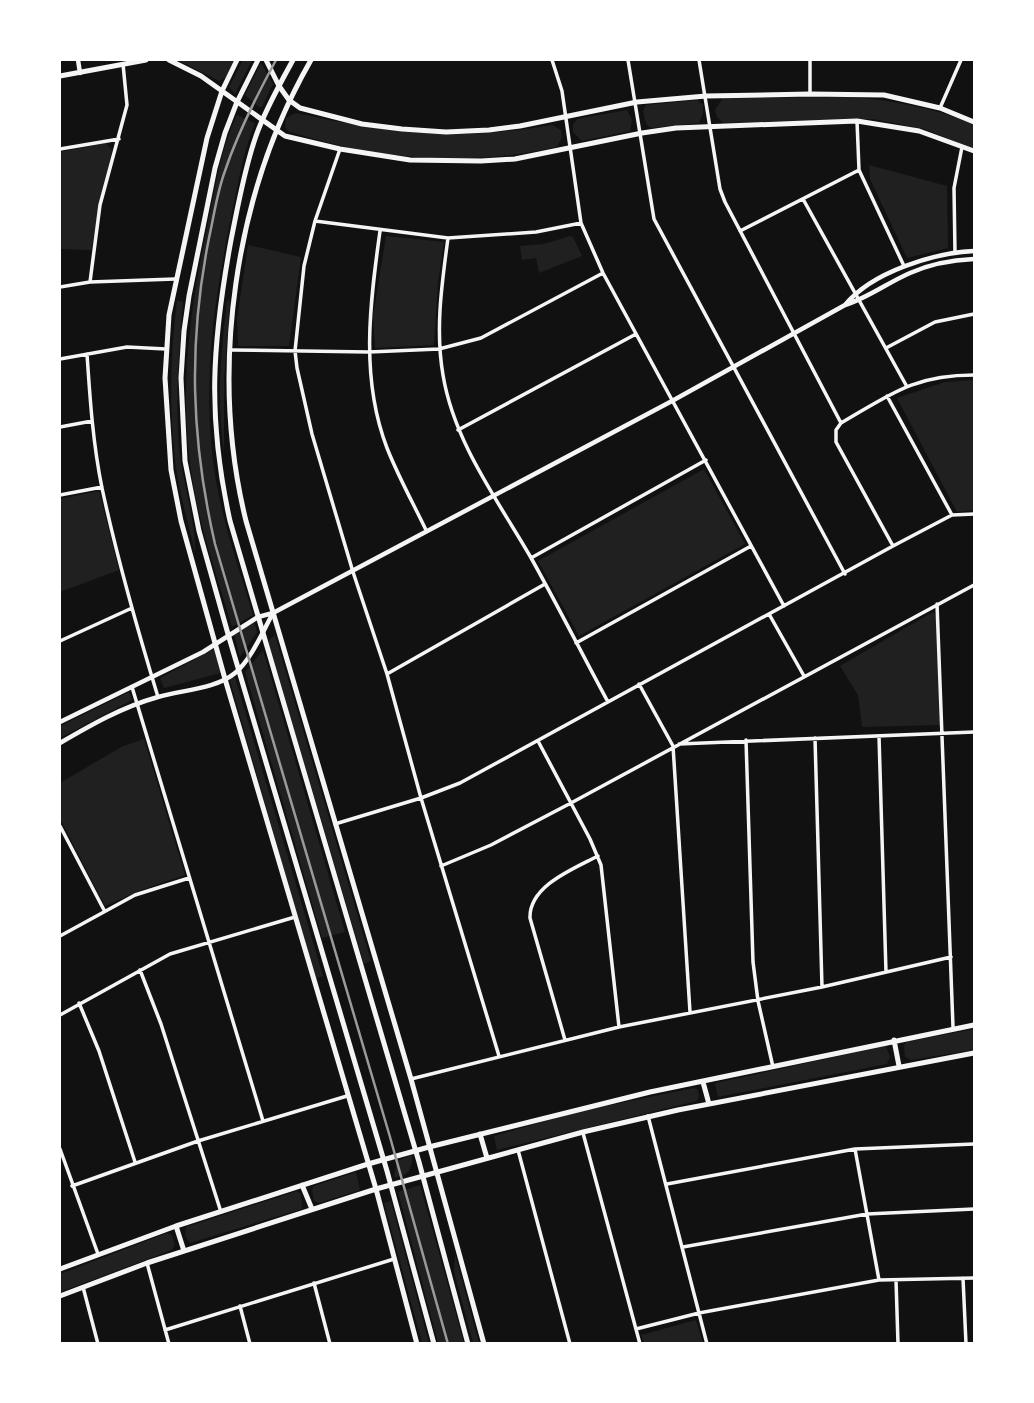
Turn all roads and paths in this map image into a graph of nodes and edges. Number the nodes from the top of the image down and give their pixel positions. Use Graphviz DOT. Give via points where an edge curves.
graph roads {
  1 [pos="78,60"];
  2 [pos="146,60"];
  3 [pos="170,60"];
  4 [pos="237,60"];
  5 [pos="258,60"];
  6 [pos="266,60"];
  7 [pos="293,60"];
  8 [pos="311,60"];
  9 [pos="552,60"];
  10 [pos="628,60"];
  11 [pos="699,60"];
  12 [pos="810,60"];
  13 [pos="961,60"];
  14 [pos="123,64"];
  15 [pos="80,73"];
  16 [pos="60,76"];
  17 [pos="279,86"];
  18 [pos="222,91"];
  19 [pos="810,93"];
  20 [pos="706,96"];
  21 [pos="289,100"];
  22 [pos="237,102"];
  23 [pos="637,102"];
  24 [pos="940,108"];
  25 [pos="565,117"];
  26 [pos="262,121"];
  27 [pos="857,121"];
  28 [pos="975,122"];
  29 [pos="710,126"];
  30 [pos="275,131"];
  31 [pos="642,132"];
  32 [pos="119,139"];
  33 [pos="962,147"];
  34 [pos="571,148"];
  35 [pos="60,149"];
  36 [pos="340,149"];
  37 [pos="975,151"];
  38 [pos="859,170"];
  39 [pos="803,200"];
  40 [pos="315,221"];
  41 [pos="581,223"];
  42 [pos="380,231"];
  43 [pos="740,231"];
  44 [pos="448,238"];
  45 [pos="975,251"];
  46 [pos="955,253"];
  47 [pos="975,259"];
  48 [pos="905,266"];
  49 [pos="603,273"];
  50 [pos="176,279"];
  51 [pos="90,282"];
  52 [pos="60,287"];
  53 [pos="855,293"];
  54 [pos="860,301"];
  55 [pos="845,305"];
  56 [pos="975,314"];
  57 [pos="636,334"];
  58 [pos="795,334"];
  59 [pos="166,348"];
  60 [pos="886,348"];
  61 [pos="439,349"];
  62 [pos="231,350"];
  63 [pos="295,351"];
  64 [pos="369,352"];
  65 [pos="88,354"];
  66 [pos="60,359"];
  67 [pos="734,367"];
  68 [pos="975,374"];
  69 [pos="906,385"];
  70 [pos="887,396"];
  71 [pos="672,401"];
  72 [pos="92,421"];
  73 [pos="841,423"];
  74 [pos="60,427"];
  75 [pos="458,430"];
  76 [pos="706,460"];
  77 [pos="102,487"];
  78 [pos="60,495"];
  79 [pos="494,495"];
  80 [pos="975,514"];
  81 [pos="952,515"];
  82 [pos="426,530"];
  83 [pos="751,546"];
  84 [pos="893,546"];
  85 [pos="531,558"];
  86 [pos="353,572"];
  87 [pos="845,574"];
  88 [pos="545,584"];
  89 [pos="975,585"];
  90 [pos="937,604"];
  91 [pos="784,606"];
  92 [pos="132,608"];
  93 [pos="273,613"];
  94 [pos="769,614"];
  95 [pos="258,617"];
  96 [pos="262,631"];
  97 [pos="228,635"];
  98 [pos="60,640"];
  99 [pos="576,643"];
  100 [pos="216,645"];
  101 [pos="239,670"];
  102 [pos="387,674"];
  103 [pos="152,677"];
  104 [pos="804,677"];
  105 [pos="225,679"];
  106 [pos="639,684"];
  107 [pos="132,687"];
  108 [pos="158,697"];
  109 [pos="608,702"];
  110 [pos="138,704"];
  111 [pos="60,722"];
  112 [pos="975,732"];
  113 [pos="944,733"];
  114 [pos="879,736"];
  115 [pos="814,738"];
  116 [pos="746,740"];
  117 [pos="537,741"];
  118 [pos="60,744"];
  119 [pos="675,745"];
  120 [pos="421,799"];
  121 [pos="571,803"];
  122 [pos="335,824"];
  123 [pos="60,826"];
  124 [pos="598,856"];
  125 [pos="441,866"];
  126 [pos="189,878"];
  127 [pos="104,910"];
  128 [pos="295,917"];
  129 [pos="60,936"];
  130 [pos="208,942"];
  131 [pos="951,957"];
  132 [pos="140,970"];
  133 [pos="886,972"];
  134 [pos="822,987"];
  135 [pos="758,1000"];
  136 [pos="79,1003"];
  137 [pos="690,1012"];
  138 [pos="60,1015"];
  139 [pos="975,1025"];
  140 [pos="619,1027"];
  141 [pos="953,1027"];
  142 [pos="565,1040"];
  143 [pos="894,1040"];
  144 [pos="975,1053"];
  145 [pos="499,1056"];
  146 [pos="899,1066"];
  147 [pos="773,1067"];
  148 [pos="411,1079"];
  149 [pos="703,1082"];
  150 [pos="347,1096"];
  151 [pos="709,1104"];
  152 [pos="648,1116"];
  153 [pos="263,1121"];
  154 [pos="583,1132"];
  155 [pos="480,1133"];
  156 [pos="198,1141"];
  157 [pos="975,1144"];
  158 [pos="429,1147"];
  159 [pos="60,1149"];
  160 [pos="855,1149"];
  161 [pos="518,1150"];
  162 [pos="416,1151"];
  163 [pos="486,1158"];
  164 [pos="384,1159"];
  165 [pos="135,1162"];
  166 [pos="368,1164"];
  167 [pos="437,1172"];
  168 [pos="423,1175"];
  169 [pos="391,1184"];
  170 [pos="667,1184"];
  171 [pos="302,1185"];
  172 [pos="72,1186"];
  173 [pos="376,1189"];
  174 [pos="312,1209"];
  175 [pos="975,1209"];
  176 [pos="221,1212"];
  177 [pos="867,1214"];
  178 [pos="176,1226"];
  179 [pos="683,1247"];
  180 [pos="184,1251"];
  181 [pos="98,1254"];
  182 [pos="394,1259"];
  183 [pos="148,1262"];
  184 [pos="60,1269"];
  185 [pos="963,1278"];
  186 [pos="975,1278"];
  187 [pos="878,1280"];
  188 [pos="896,1280"];
  189 [pos="314,1283"];
  190 [pos="83,1287"];
  191 [pos="60,1296"];
  192 [pos="240,1306"];
  193 [pos="699,1313"];
  194 [pos="636,1329"];
  195 [pos="165,1330"];
  196 [pos="98,1343"];
  197 [pos="169,1343"];
  198 [pos="250,1343"];
  199 [pos="330,1343"];
  200 [pos="417,1343"];
  201 [pos="434,1343"];
  202 [pos="468,1343"];
  203 [pos="484,1343"];
  204 [pos="570,1343"];
  205 [pos="640,1343"];
  206 [pos="707,1343"];
  207 [pos="898,1343"];
  208 [pos="966,1343"];
  1 -- 15 [label="street"];
  2 -- 14 [label="main road"];
  3 -- 18 [label="main road"];
  4 -- 18 [label="main road"];
  5 -- 22 [label="main road"];
  6 -- 17 [label="main road"];
  7 -- 17 [label="main road"];
  8 -- 21 [label="main road"];
  9 -- 25 [label="street"];
  10 -- 23 [label="street"];
  11 -- 20 [label="street"];
  12 -- 19 [label="street"];
  13 -- 24 [label="street"];
  14 -- 15 [label="main road"];
  14 -- 32 [label="street" via="127,106"];
  15 -- 16 [label="main road"];
  17 -- 21 [label="main road"];
  17 -- 26 [label="main road"];
  18 -- 22 [label="main road"];
  18 -- 50 [label="main road"];
  19 -- 20 [label="main road"];
  19 -- 24 [label="main road" via="884,95"];
  20 -- 23 [label="main road"];
  20 -- 29 [label="street"];
  21 -- 25 [label="main road" via="300,108 362,124 446,132 499,129"];
  21 -- 30 [label="main road"];
  22 -- 26 [label="main road"];
  22 -- 97 [label="main road" via="202,227 181,378 189,485"];
  23 -- 25 [label="main road"];
  23 -- 31 [label="street"];
  24 -- 28 [label="main road"];
  25 -- 34 [label="street"];
  26 -- 30 [label="main road"];
  26 -- 95 [label="main road" via="247,164 229,250 216,336 213,396 222,484"];
  27 -- 29 [label="main road"];
  27 -- 33 [label="main road" via="919,131"];
  27 -- 38 [label="street"];
  29 -- 31 [label="main road"];
  29 -- 43 [label="street" via="720,189"];
  30 -- 36 [label="main road"];
  30 -- 62 [label="main road" via="244,230"];
  31 -- 34 [label="main road"];
  31 -- 67 [label="street" via="654,219"];
  32 -- 35 [label="street"];
  32 -- 51 [label="street" via="100,205"];
  33 -- 37 [label="main road"];
  33 -- 46 [label="street" via="954,188"];
  34 -- 36 [label="main road" via="515,159 444,162"];
  34 -- 41 [label="street"];
  36 -- 40 [label="street"];
  38 -- 39 [label="street"];
  38 -- 48 [label="street"];
  39 -- 43 [label="street"];
  39 -- 53 [label="street"];
  40 -- 42 [label="street"];
  40 -- 63 [label="street" via="300,286"];
  41 -- 44 [label="street" via="536,232"];
  41 -- 49 [label="street"];
  42 -- 44 [label="street"];
  42 -- 64 [label="street"];
  43 -- 58 [label="street"];
  44 -- 61 [label="street"];
  45 -- 46 [label="street"];
  46 -- 48 [label="street"];
  47 -- 54 [label="street" via="925,267"];
  48 -- 53 [label="street"];
  49 -- 57 [label="street"];
  49 -- 61 [label="street" via="481,338"];
  50 -- 51 [label="street"];
  50 -- 59 [label="main road"];
  51 -- 52 [label="street"];
  53 -- 54 [label="street"];
  53 -- 55 [label="street"];
  54 -- 55 [label="street"];
  54 -- 60 [label="street"];
  55 -- 58 [label="street"];
  56 -- 60 [label="street" via="935,322"];
  57 -- 71 [label="street"];
  57 -- 75 [label="street"];
  58 -- 67 [label="street"];
  58 -- 73 [label="street"];
  59 -- 65 [label="street" via="127,347"];
  59 -- 100 [label="main road" via="168,440 176,497"];
  60 -- 69 [label="street"];
  61 -- 64 [label="street"];
  61 -- 75 [label="street"];
  62 -- 63 [label="street"];
  62 -- 93 [label="main road" via="234,466"];
  63 -- 64 [label="street"];
  63 -- 86 [label="street" via="312,434"];
  64 -- 82 [label="street" via="374,400 387,448"];
  65 -- 66 [label="street"];
  65 -- 72 [label="street"];
  67 -- 71 [label="street"];
  67 -- 87 [label="street"];
  68 -- 69 [label="street"];
  69 -- 70 [label="street"];
  70 -- 73 [label="street"];
  70 -- 81 [label="street"];
  71 -- 76 [label="street"];
  71 -- 79 [label="street"];
  72 -- 74 [label="street"];
  72 -- 77 [label="street"];
  73 -- 84 [label="street" via="836,443"];
  75 -- 79 [label="street"];
  76 -- 83 [label="street"];
  76 -- 85 [label="street"];
  77 -- 78 [label="street"];
  77 -- 92 [label="street"];
  79 -- 82 [label="street"];
  79 -- 85 [label="street"];
  80 -- 81 [label="street"];
  81 -- 84 [label="street"];
  82 -- 86 [label="street"];
  83 -- 91 [label="street"];
  83 -- 99 [label="street"];
  84 -- 87 [label="street"];
  85 -- 88 [label="street"];
  86 -- 93 [label="street"];
  86 -- 102 [label="street"];
  87 -- 91 [label="street"];
  88 -- 99 [label="street"];
  88 -- 102 [label="street"];
  89 -- 90 [label="street"];
  90 -- 104 [label="street"];
  90 -- 113 [label="street"];
  91 -- 94 [label="street"];
  92 -- 98 [label="street"];
  92 -- 103 [label="street"];
  93 -- 95 [label="street"];
  93 -- 96 [label="street"];
  93 -- 122 [label="main road"];
  94 -- 104 [label="street"];
  94 -- 106 [label="street"];
  95 -- 96 [label="main road"];
  95 -- 97 [label="street"];
  96 -- 101 [label="street"];
  96 -- 162 [label="main road"];
  97 -- 100 [label="street"];
  97 -- 101 [label="main road"];
  99 -- 109 [label="street"];
  100 -- 103 [label="street"];
  100 -- 105 [label="main road"];
  101 -- 105 [label="street"];
  101 -- 164 [label="main road"];
  102 -- 120 [label="street"];
  103 -- 107 [label="street"];
  103 -- 108 [label="street"];
  104 -- 119 [label="street"];
  105 -- 108 [label="street"];
  105 -- 128 [label="main road"];
  106 -- 109 [label="street"];
  106 -- 119 [label="street"];
  107 -- 110 [label="street"];
  107 -- 111 [label="street"];
  108 -- 110 [label="street"];
  109 -- 117 [label="street"];
  110 -- 118 [label="street"];
  110 -- 126 [label="street"];
  112 -- 113 [label="street"];
  113 -- 114 [label="street"];
  113 -- 131 [label="street"];
  114 -- 115 [label="street"];
  114 -- 133 [label="street"];
  115 -- 116 [label="street"];
  115 -- 134 [label="street"];
  116 -- 119 [label="street"];
  116 -- 135 [label="street"];
  117 -- 120 [label="street"];
  117 -- 121 [label="street"];
  119 -- 121 [label="street"];
  119 -- 137 [label="street"];
  120 -- 122 [label="street"];
  120 -- 125 [label="street"];
  121 -- 124 [label="street"];
  121 -- 125 [label="street"];
  122 -- 148 [label="main road"];
  123 -- 127 [label="street"];
  124 -- 140 [label="street"];
  124 -- 142 [label="street" via="558,878 532,901 529,910"];
  125 -- 145 [label="street"];
  126 -- 127 [label="street"];
  126 -- 130 [label="street"];
  127 -- 129 [label="street"];
  128 -- 130 [label="street"];
  128 -- 150 [label="main road"];
  130 -- 132 [label="street"];
  130 -- 153 [label="street"];
  131 -- 133 [label="street"];
  131 -- 141 [label="street"];
  132 -- 136 [label="street"];
  132 -- 156 [label="street"];
  133 -- 134 [label="street"];
  134 -- 135 [label="street"];
  135 -- 137 [label="street"];
  135 -- 147 [label="street"];
  136 -- 138 [label="street"];
  136 -- 165 [label="street"];
  137 -- 140 [label="street"];
  139 -- 141 [label="main road"];
  140 -- 142 [label="street"];
  141 -- 143 [label="main road"];
  142 -- 145 [label="street"];
  143 -- 146 [label="main road"];
  143 -- 147 [label="main road"];
  144 -- 146 [label="main road"];
  145 -- 148 [label="street"];
  146 -- 151 [label="main road"];
  147 -- 149 [label="main road"];
  148 -- 158 [label="main road"];
  149 -- 151 [label="main road"];
  149 -- 155 [label="main road"];
  150 -- 153 [label="street"];
  150 -- 166 [label="main road"];
  151 -- 152 [label="main road"];
  152 -- 154 [label="main road"];
  152 -- 170 [label="street"];
  153 -- 156 [label="street"];
  154 -- 161 [label="main road"];
  154 -- 194 [label="street"];
  155 -- 158 [label="main road"];
  155 -- 163 [label="main road"];
  156 -- 165 [label="street"];
  156 -- 176 [label="street"];
  157 -- 160 [label="street"];
  158 -- 162 [label="main road"];
  158 -- 167 [label="main road"];
  159 -- 172 [label="street"];
  160 -- 170 [label="street"];
  160 -- 177 [label="street"];
  161 -- 163 [label="main road"];
  161 -- 204 [label="street"];
  162 -- 164 [label="main road"];
  162 -- 168 [label="main road"];
  163 -- 167 [label="main road"];
  164 -- 166 [label="main road"];
  164 -- 169 [label="main road"];
  165 -- 172 [label="street"];
  166 -- 171 [label="main road"];
  166 -- 173 [label="main road"];
  167 -- 168 [label="main road"];
  167 -- 203 [label="main road"];
  168 -- 169 [label="main road"];
  168 -- 202 [label="main road"];
  169 -- 173 [label="main road"];
  169 -- 201 [label="main road"];
  170 -- 179 [label="street"];
  171 -- 174 [label="main road"];
  171 -- 176 [label="main road"];
  172 -- 181 [label="street"];
  173 -- 174 [label="main road"];
  173 -- 182 [label="main road"];
  174 -- 180 [label="main road"];
  175 -- 177 [label="street"];
  176 -- 178 [label="main road"];
  177 -- 179 [label="street"];
  177 -- 187 [label="street"];
  178 -- 180 [label="main road"];
  178 -- 181 [label="main road"];
  179 -- 193 [label="street"];
  180 -- 183 [label="main road"];
  181 -- 184 [label="main road"];
  182 -- 189 [label="street"];
  182 -- 200 [label="main road"];
  183 -- 190 [label="main road"];
  183 -- 195 [label="street"];
  185 -- 186 [label="street"];
  185 -- 188 [label="street"];
  185 -- 208 [label="street"];
  187 -- 188 [label="street"];
  187 -- 193 [label="street"];
  188 -- 207 [label="street"];
  189 -- 192 [label="street"];
  189 -- 199 [label="street"];
  190 -- 191 [label="main road"];
  190 -- 196 [label="street"];
  192 -- 195 [label="street"];
  192 -- 198 [label="street"];
  193 -- 194 [label="street"];
  193 -- 206 [label="street"];
  194 -- 205 [label="street"];
  195 -- 197 [label="street"];
}
